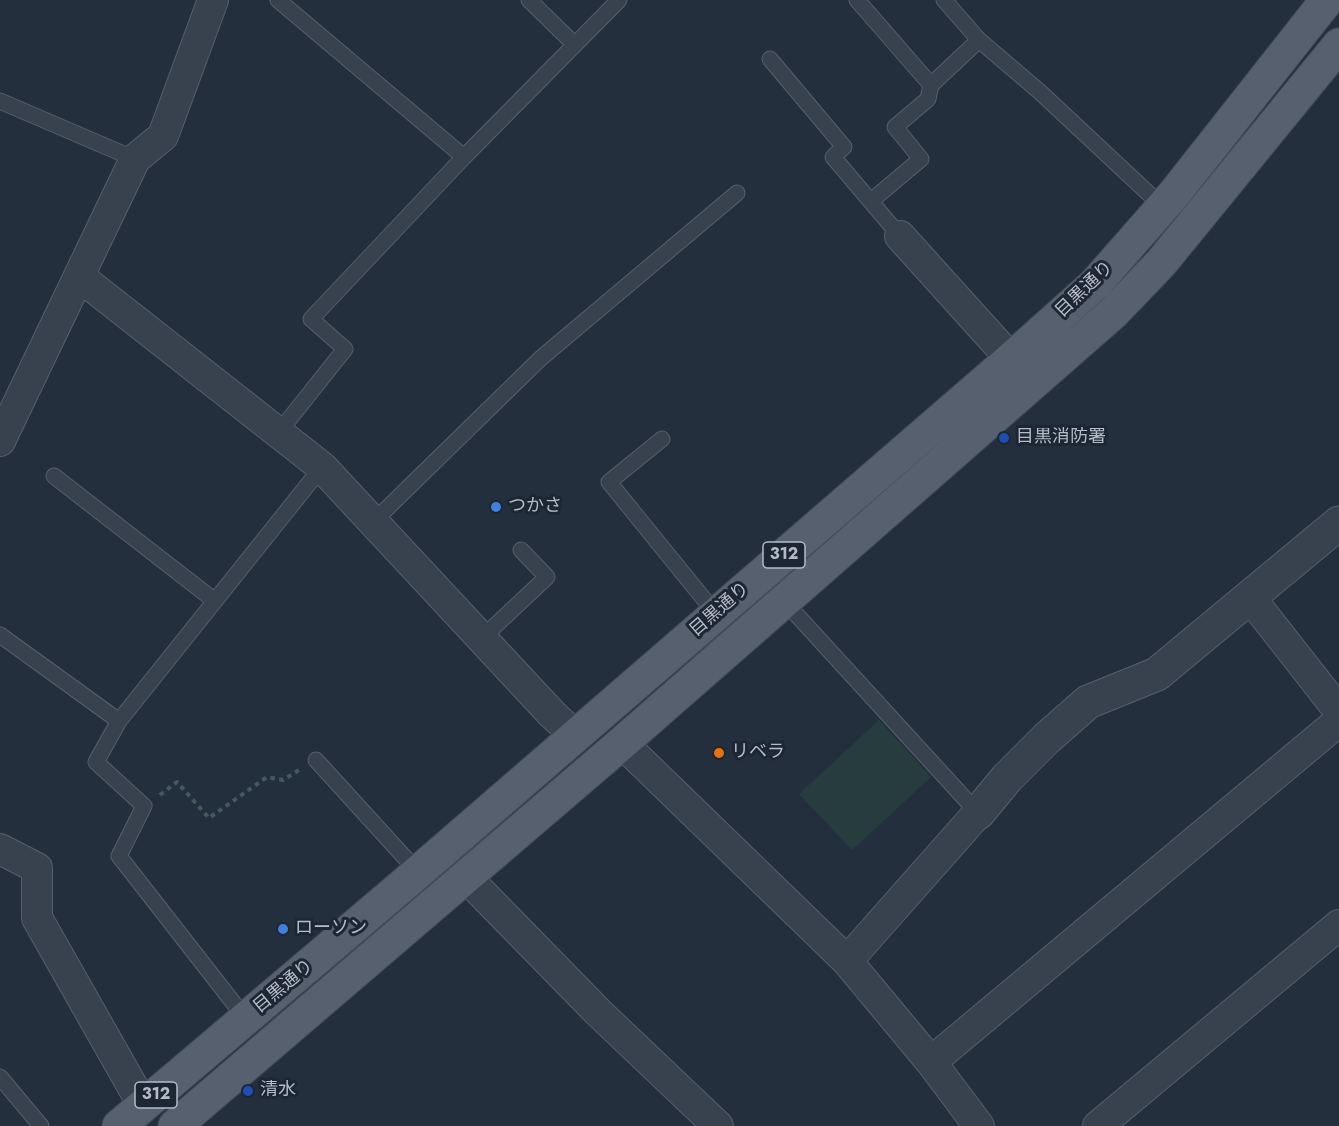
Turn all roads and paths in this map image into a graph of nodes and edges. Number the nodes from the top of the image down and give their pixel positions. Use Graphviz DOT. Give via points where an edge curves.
graph roads {
  1 [pos="213,0"];
  2 [pos="278,0"];
  3 [pos="529,0"];
  4 [pos="619,0"];
  5 [pos="857,0"];
  6 [pos="944,0"];
  7 [pos="1327,0"];
  8 [pos="979,40"];
  9 [pos="574,44"];
  10 [pos="1339,45"];
  11 [pos="770,59"];
  12 [pos="931,85"];
  13 [pos="0,100"];
  14 [pos="464,157"];
  15 [pos="135,159"];
  16 [pos="737,193"];
  17 [pos="871,201"];
  18 [pos="1162,207"];
  19 [pos="900,236"];
  20 [pos="80,278"];
  21 [pos="1011,359"];
  22 [pos="279,432"];
  23 [pos="662,439"];
  24 [pos="0,441"];
  25 [pos="322,467"];
  26 [pos="54,476"];
  27 [pos="373,522"];
  28 [pos="1339,523"];
  29 [pos="521,550"];
  30 [pos="1249,596"];
  31 [pos="214,601"];
  32 [pos="784,601"];
  33 [pos="716,614"];
  34 [pos="0,635"];
  35 [pos="482,638"];
  36 [pos="1339,711"];
  37 [pos="118,721"];
  38 [pos="1339,721"];
  39 [pos="575,735"];
  40 [pos="622,743"];
  41 [pos="316,760"];
  42 [pos="144,806"];
  43 [pos="978,813"];
  44 [pos="0,849"];
  45 [pos="418,872"];
  46 [pos="466,877"];
  47 [pos="1339,925"];
  48 [pos="847,961"];
  49 [pos="246,1019"];
  50 [pos="930,1062"];
  51 [pos="0,1077"];
  52 [pos="143,1105"];
  53 [pos="708,1122"];
  54 [pos="41,1126"];
  55 [pos="118,1126"];
  56 [pos="176,1126"];
  57 [pos="979,1126"];
  58 [pos="1098,1126"];
  1 -- 15 [label="street" via="164,136"];
  2 -- 14 [label="lane"];
  3 -- 9 [label="lane"];
  4 -- 9 [label="lane"];
  5 -- 12 [label="lane"];
  6 -- 8 [label="lane"];
  7 -- 18 [label="main road, 目黒通り / 312"];
  8 -- 12 [label="lane"];
  8 -- 18 [label="lane"];
  9 -- 14 [label="lane"];
  10 -- 32 [label="main road, 目黒通り / 312" via="1161,263 1114,312"];
  11 -- 17 [label="lane" via="844,147 833,157"];
  12 -- 17 [label="lane" via="928,99 895,127 921,159"];
  13 -- 15 [label="lane"];
  14 -- 22 [label="lane" via="311,319 345,349"];
  15 -- 20 [label="street"];
  16 -- 27 [label="lane" via="541,358"];
  17 -- 19 [label="lane"];
  18 -- 21 [label="main road, 目黒通り / 312" via="1095,284"];
  19 -- 21 [label="street"];
  20 -- 22 [label="street"];
  20 -- 24 [label="street"];
  21 -- 33 [label="main road, 目黒通り / 312"];
  22 -- 25 [label="street"];
  23 -- 33 [label="lane" via="609,482"];
  25 -- 27 [label="street"];
  25 -- 31 [label="lane"];
  26 -- 31 [label="lane"];
  27 -- 35 [label="street"];
  28 -- 30 [label="street"];
  29 -- 35 [label="lane" via="547,577"];
  30 -- 36 [label="street"];
  30 -- 43 [label="street" via="1157,674 1088,702 1007,778"];
  31 -- 37 [label="lane"];
  32 -- 40 [label="main road, 目黒通り / 312"];
  32 -- 43 [label="lane"];
  33 -- 39 [label="main road, 目黒通り / 312"];
  34 -- 37 [label="lane"];
  35 -- 39 [label="street"];
  37 -- 42 [label="lane" via="96,762"];
  38 -- 50 [label="street"];
  39 -- 45 [label="main road, 目黒通り / 312"];
  40 -- 46 [label="main road, 目黒通り / 312"];
  40 -- 48 [label="street"];
  41 -- 42 [label="path" via="283,780 267,777 209,818 177,782"];
  41 -- 45 [label="lane"];
  42 -- 49 [label="lane" via="118,856"];
  43 -- 48 [label="street"];
  44 -- 52 [label="street" via="37,868 37,918"];
  45 -- 49 [label="main road, 目黒通り / 312"];
  46 -- 53 [label="street"];
  46 -- 56 [label="main road, 目黒通り / 312"];
  47 -- 58 [label="street"];
  48 -- 50 [label="street"];
  49 -- 52 [label="main road, 目黒通り / 312"];
  50 -- 57 [label="street"];
  51 -- 54 [label="lane"];
  52 -- 55 [label="main road, 目黒通り / 312"];
}
